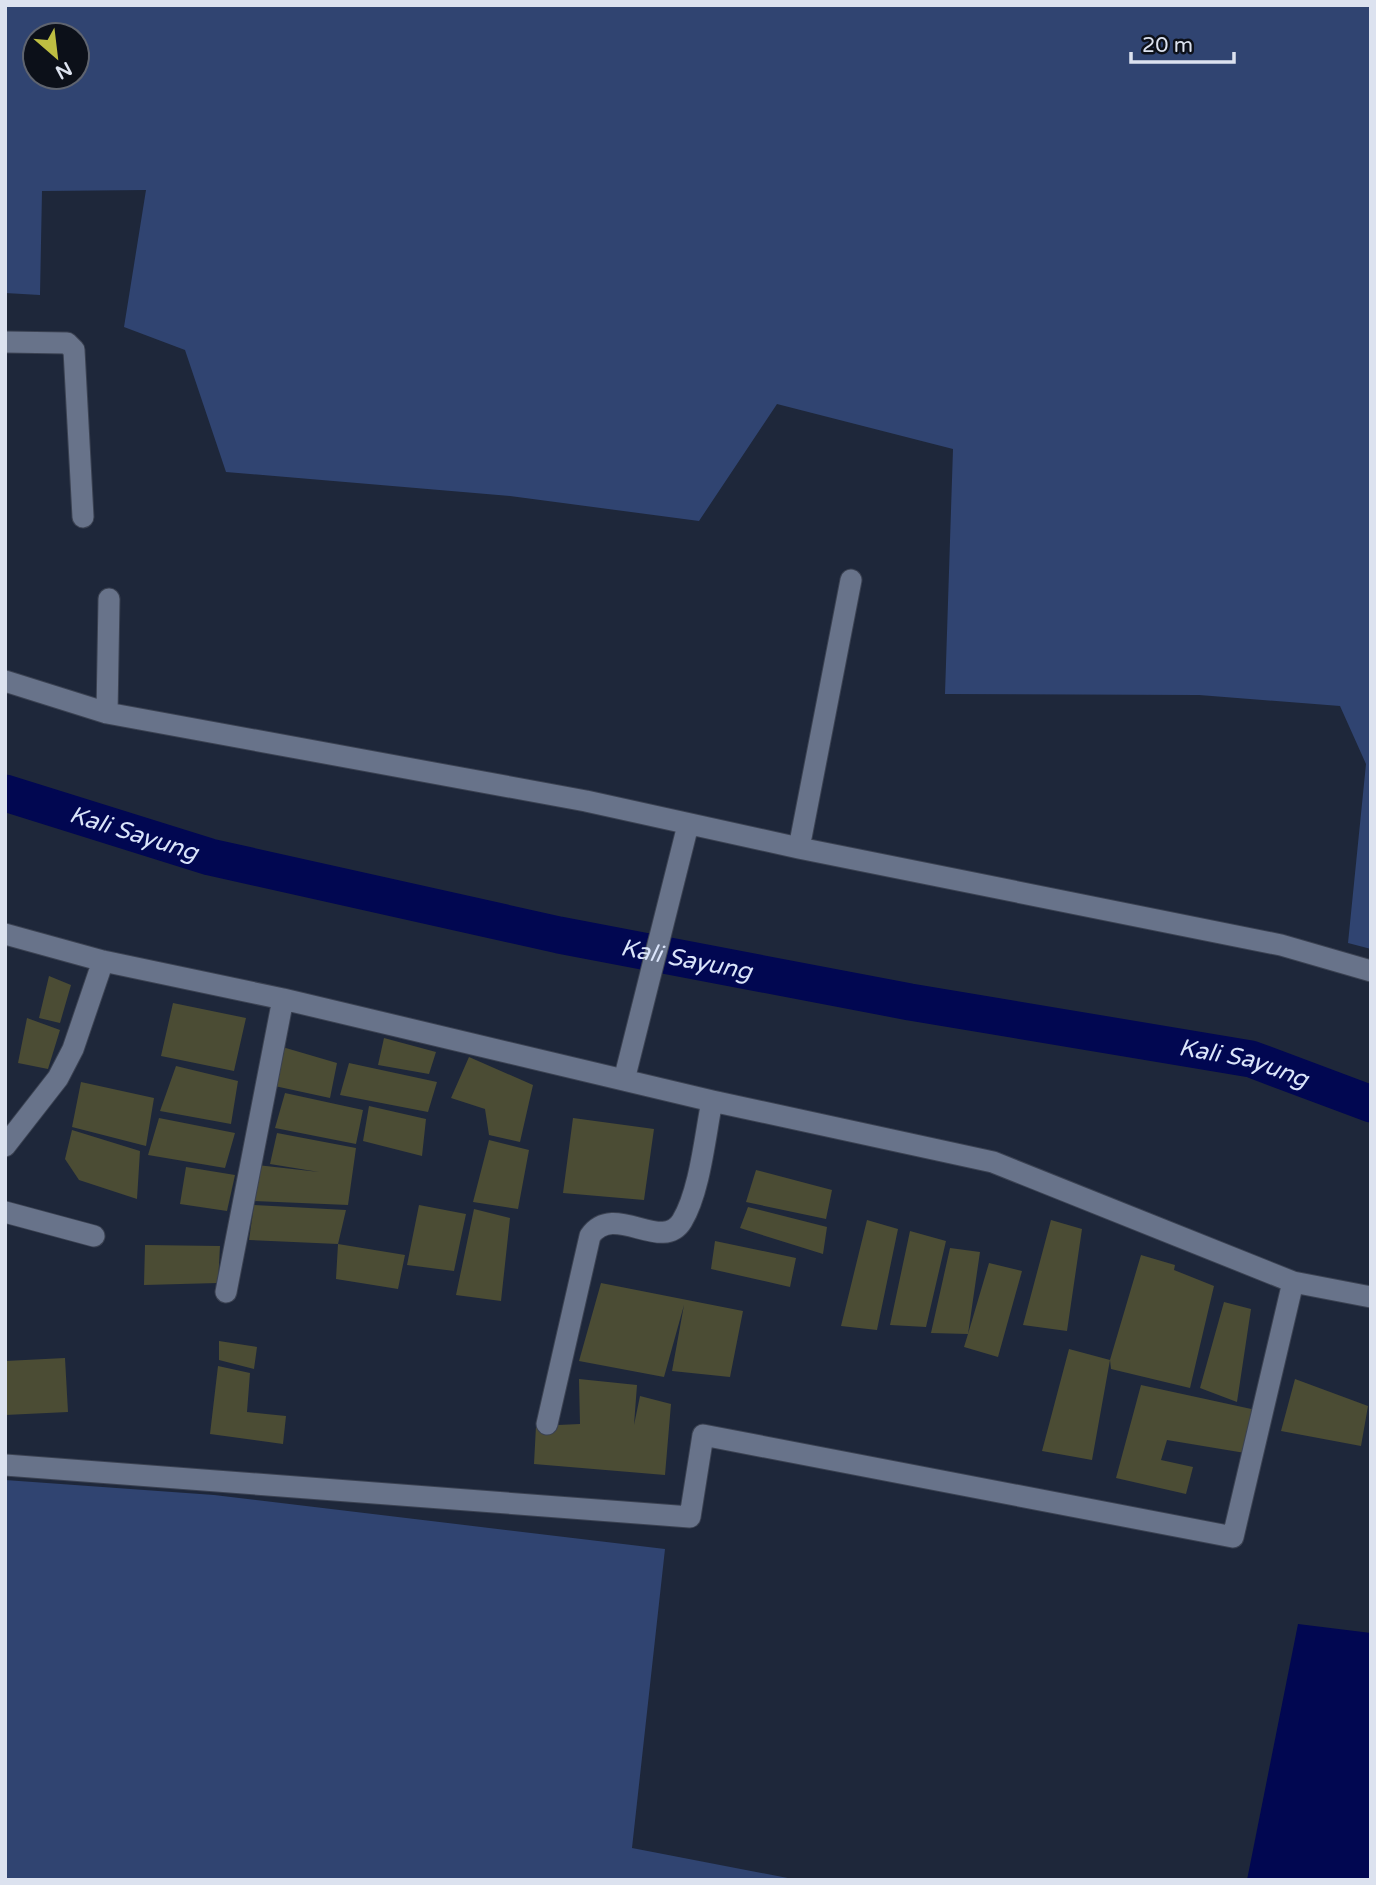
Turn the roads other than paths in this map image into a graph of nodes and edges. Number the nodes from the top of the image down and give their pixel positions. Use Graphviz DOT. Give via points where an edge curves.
graph roads {
  1 [pos="5,342"];
  2 [pos="83,517"];
  3 [pos="851,580"];
  4 [pos="109,598"];
  5 [pos="5,681"];
  6 [pos="107,713"];
  7 [pos="688,825"];
  8 [pos="799,848"];
  9 [pos="5,934"];
  10 [pos="103,961"];
  11 [pos="1371,971"];
  12 [pos="283,999"];
  13 [pos="626,1071"];
  14 [pos="712,1101"];
  15 [pos="5,1146"];
  16 [pos="5,1212"];
  17 [pos="94,1236"];
  18 [pos="1293,1282"];
  19 [pos="226,1292"];
  20 [pos="1371,1297"];
  21 [pos="548,1424"];
  22 [pos="5,1465"];
  1 -- 2 [label="street" via="67,343 74,350"];
  3 -- 8 [label="street"];
  4 -- 6 [label="street"];
  5 -- 6 [label="street"];
  6 -- 7 [label="street" via="586,801"];
  7 -- 8 [label="street"];
  7 -- 13 [label="street"];
  8 -- 11 [label="street" via="1281,945"];
  9 -- 10 [label="street"];
  10 -- 12 [label="street"];
  10 -- 15 [label="street" via="63,1068"];
  12 -- 13 [label="street"];
  12 -- 19 [label="street"];
  13 -- 14 [label="street"];
  14 -- 18 [label="street" via="993,1162"];
  14 -- 21 [label="street" via="692,1195 676,1227 659,1232 608,1223 590,1236"];
  16 -- 17 [label="street"];
  18 -- 20 [label="street"];
  18 -- 22 [label="street" via="1233,1537 703,1435 690,1517"];
}
